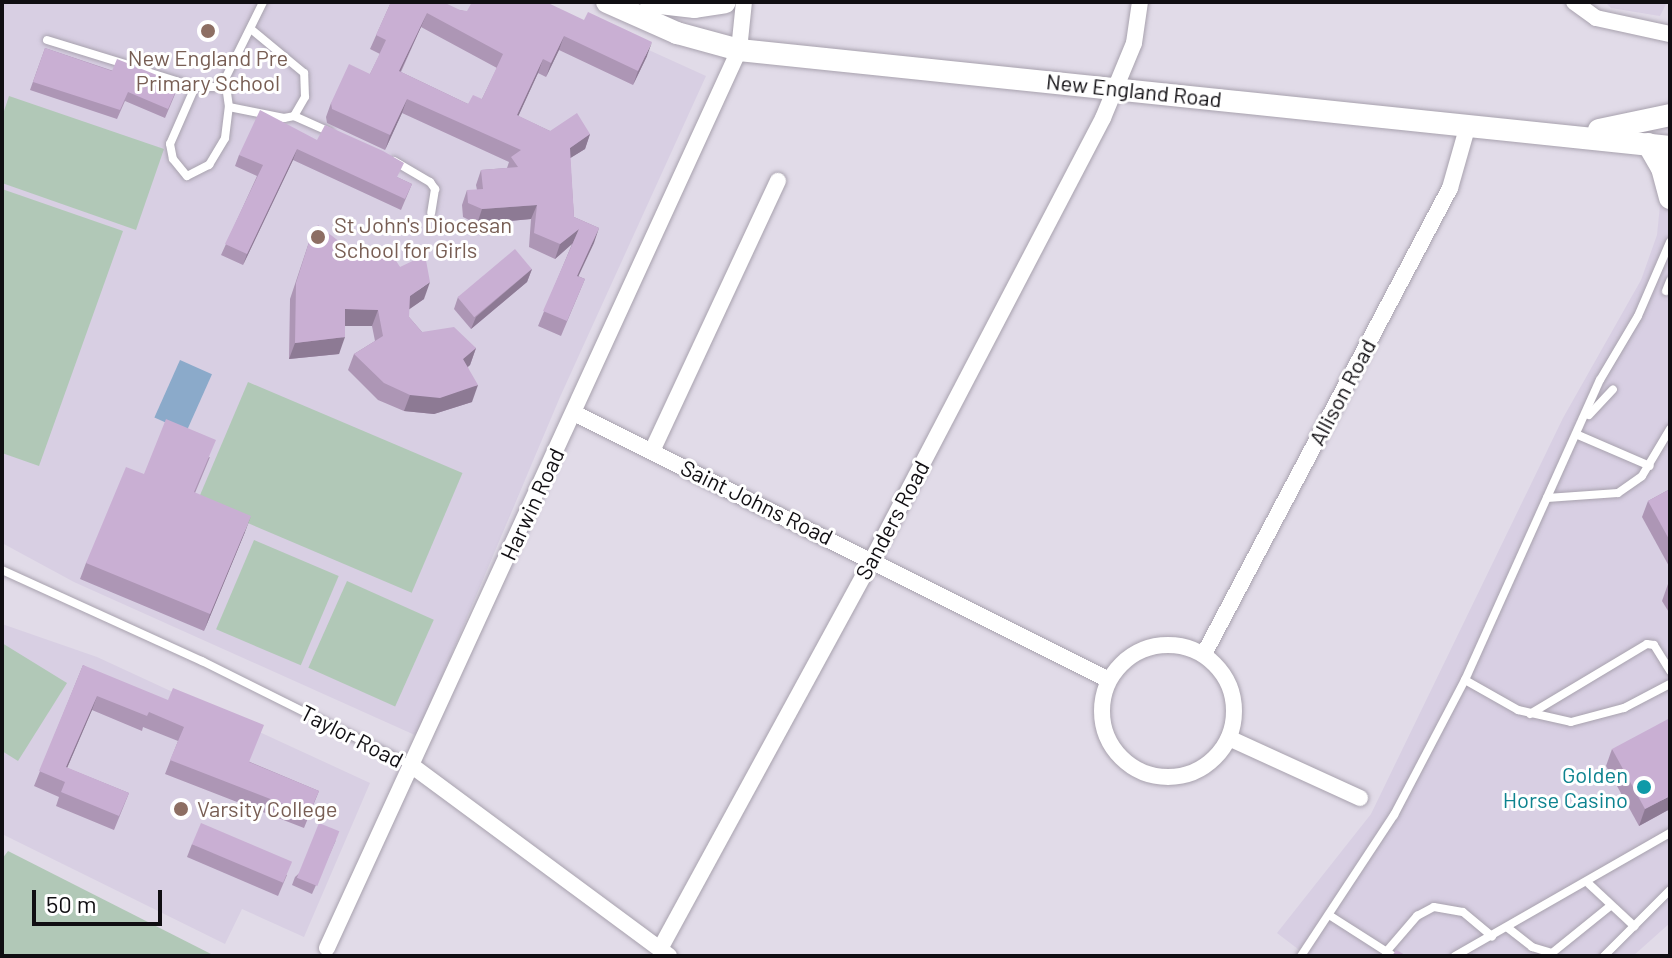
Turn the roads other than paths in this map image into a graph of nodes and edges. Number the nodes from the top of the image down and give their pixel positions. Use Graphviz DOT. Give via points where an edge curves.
graph roads {
  1 [pos="263,2"];
  2 [pos="607,2"];
  3 [pos="651,2"];
  4 [pos="725,2"];
  5 [pos="744,2"];
  6 [pos="1140,2"];
  7 [pos="1574,2"];
  8 [pos="252,30"];
  9 [pos="1670,34"];
  10 [pos="47,40"];
  11 [pos="739,50"];
  12 [pos="225,79"];
  13 [pos="195,87"];
  14 [pos="1117,89"];
  15 [pos="229,107"];
  16 [pos="1670,115"];
  17 [pos="294,116"];
  18 [pos="1468,125"];
  19 [pos="1550,133"];
  20 [pos="346,139"];
  21 [pos="1659,145"];
  22 [pos="383,156"];
  23 [pos="778,181"];
  24 [pos="1670,198"];
  25 [pos="431,213"];
  26 [pos="1670,242"];
  27 [pos="1670,281"];
  28 [pos="1666,291"];
  29 [pos="1613,389"];
  30 [pos="574,413"];
  31 [pos="1585,418"];
  32 [pos="1670,429"];
  33 [pos="1578,435"];
  34 [pos="652,451"];
  35 [pos="1650,466"];
  36 [pos="1547,498"];
  37 [pos="873,558"];
  38 [pos="2,570"];
  39 [pos="1204,654"];
  40 [pos="1670,671"];
  41 [pos="1109,680"];
  42 [pos="1465,680"];
  43 [pos="1670,684"];
  44 [pos="1530,714"];
  45 [pos="1229,738"];
  46 [pos="411,765"];
  47 [pos="1360,798"];
  48 [pos="1670,833"];
  49 [pos="1589,884"];
  50 [pos="1670,890"];
  51 [pos="1609,907"];
  52 [pos="1329,915"];
  53 [pos="1634,926"];
  54 [pos="1508,928"];
  55 [pos="1492,936"];
  56 [pos="324,952"];
  57 [pos="664,952"];
  58 [pos="1390,954"];
  59 [pos="1301,956"];
  60 [pos="1455,956"];
  61 [pos="1604,956"];
  1 -- 8 [label="lane"];
  2 -- 11 [label="street, New England Road" via="677,33"];
  3 -- 4 [label="street" via="695,7"];
  5 -- 11 [label="street, Harwin Road"];
  6 -- 14 [label="street, Sanders Road" via="1134,43"];
  7 -- 9 [label="street" via="1596,18"];
  8 -- 12 [label="lane"];
  8 -- 17 [label="lane" via="304,73 305,97"];
  10 -- 13 [label="lane"];
  11 -- 14 [label="street, New England Road"];
  11 -- 30 [label="street, Harwin Road"];
  12 -- 13 [label="lane" via="215,87"];
  12 -- 15 [label="lane"];
  13 -- 15 [label="lane" via="171,135 171,153 183,173 192,176 209,165 225,138"];
  14 -- 18 [label="street, New England Road"];
  14 -- 37 [label="street, Sanders Road"];
  15 -- 17 [label="lane" via="268,117"];
  16 -- 19 [label="street" via="1635,125"];
  17 -- 20 [label="lane"];
  18 -- 19 [label="street, New England Road"];
  18 -- 39 [label="street, Allison Road" via="1450,188"];
  19 -- 21 [label="street, New England Road"];
  21 -- 24 [label="street"];
  22 -- 25 [label="lane" via="430,182 435,189"];
  23 -- 34 [label="street"];
  26 -- 31 [label="lane"];
  27 -- 28 [label="lane"];
  29 -- 31 [label="lane"];
  30 -- 34 [label="street, Saint Johns Road"];
  30 -- 46 [label="street, Harwin Road"];
  31 -- 33 [label="lane"];
  32 -- 35 [label="lane"];
  33 -- 35 [label="lane"];
  33 -- 36 [label="lane"];
  34 -- 37 [label="street, Saint Johns Road"];
  35 -- 36 [label="lane" via="1612,495"];
  36 -- 42 [label="lane"];
  37 -- 41 [label="street, Saint Johns Road"];
  37 -- 57 [label="street, Sanders Road"];
  38 -- 46 [label="lane, Taylor Road"];
  39 -- 41 [label="street" via="1178,645 1151,646 1126,659"];
  39 -- 45 [label="street" via="1226,677 1235,707"];
  40 -- 44 [label="lane" via="1654,645 1647,644"];
  41 -- 45 [label="street" via="1102,721 1109,742 1139,771 1159,777 1201,769"];
  42 -- 44 [label="lane"];
  42 -- 52 [label="lane" via="1394,815"];
  43 -- 44 [label="lane" via="1598,719 1571,722"];
  45 -- 47 [label="street"];
  46 -- 56 [label="street, Harwin Road"];
  46 -- 57 [label="street, Taylor Road"];
  48 -- 49 [label="lane"];
  49 -- 51 [label="lane"];
  49 -- 54 [label="lane"];
  50 -- 53 [label="lane"];
  51 -- 53 [label="lane"];
  51 -- 54 [label="lane" via="1552,953 1532,947"];
  52 -- 58 [label="lane"];
  52 -- 59 [label="lane"];
  53 -- 61 [label="lane"];
  54 -- 55 [label="lane"];
  55 -- 58 [label="lane" via="1463,912 1434,907 1417,916"];
  55 -- 60 [label="lane"];
}
